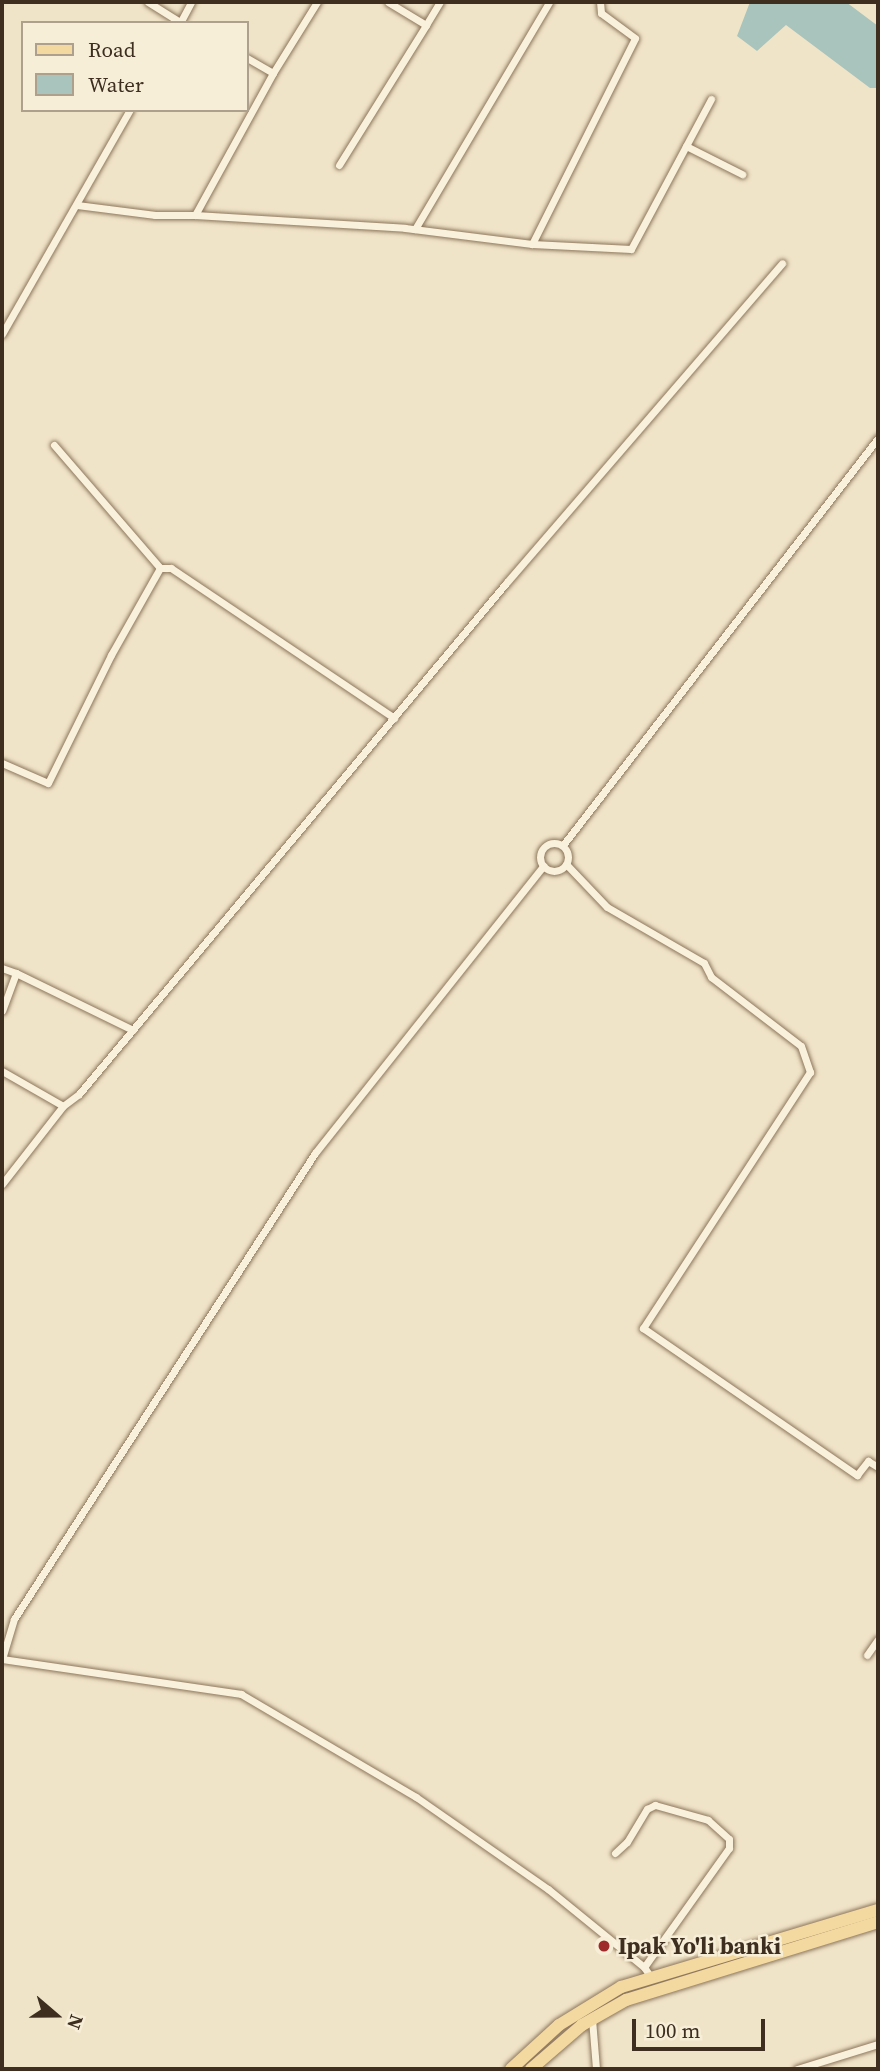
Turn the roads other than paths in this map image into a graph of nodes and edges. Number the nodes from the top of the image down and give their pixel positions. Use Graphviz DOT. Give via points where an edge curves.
graph roads {
  1 [pos="148,2"];
  2 [pos="191,2"];
  3 [pos="317,2"];
  4 [pos="387,2"];
  5 [pos="440,2"];
  6 [pos="550,2"];
  7 [pos="600,2"];
  8 [pos="177,21"];
  9 [pos="181,21"];
  10 [pos="426,24"];
  11 [pos="248,59"];
  12 [pos="273,73"];
  13 [pos="711,99"];
  14 [pos="129,112"];
  15 [pos="686,146"];
  16 [pos="339,165"];
  17 [pos="742,174"];
  18 [pos="77,205"];
  19 [pos="195,215"];
  20 [pos="415,229"];
  21 [pos="532,244"];
  22 [pos="782,263"];
  23 [pos="2,334"];
  24 [pos="878,438"];
  25 [pos="54,445"];
  26 [pos="160,568"];
  27 [pos="394,718"];
  28 [pos="2,763"];
  29 [pos="563,845"];
  30 [pos="566,864"];
  31 [pos="543,866"];
  32 [pos="2,968"];
  33 [pos="16,973"];
  34 [pos="2,1011"];
  35 [pos="133,1030"];
  36 [pos="2,1072"];
  37 [pos="63,1106"];
  38 [pos="2,1184"];
  39 [pos="878,1467"];
  40 [pos="878,1639"];
  41 [pos="867,1655"];
  42 [pos="2,1659"];
  43 [pos="615,1853"];
  44 [pos="878,1910"];
  45 [pos="878,1922"];
  46 [pos="648,1972"];
  47 [pos="658,1992"];
  48 [pos="592,2019"];
  49 [pos="878,2044"];
  50 [pos="511,2069"];
  51 [pos="531,2069"];
  52 [pos="596,2069"];
  53 [pos="797,2069"];
  1 -- 8 [label="street"];
  2 -- 9 [label="street"];
  3 -- 12 [label="street"];
  4 -- 10 [label="street"];
  5 -- 10 [label="street"];
  6 -- 20 [label="street"];
  7 -- 21 [label="street" via="601,13 635,38"];
  10 -- 16 [label="street"];
  11 -- 12 [label="street"];
  12 -- 19 [label="street"];
  13 -- 15 [label="street"];
  14 -- 18 [label="street"];
  15 -- 17 [label="street"];
  15 -- 21 [label="street" via="631,249"];
  18 -- 19 [label="street"];
  18 -- 23 [label="street"];
  19 -- 20 [label="street"];
  20 -- 21 [label="street"];
  22 -- 27 [label="street"];
  24 -- 29 [label="street"];
  25 -- 26 [label="street"];
  26 -- 27 [label="street" via="171,568"];
  26 -- 28 [label="street" via="48,783"];
  27 -- 35 [label="street"];
  29 -- 30 [label="street" via="569,856"];
  29 -- 31 [label="street" via="546,845 540,857"];
  30 -- 31 [label="street" via="555,871"];
  30 -- 39 [label="street" via="607,907 704,963 711,977 801,1046 810,1072 643,1328 857,1475 868,1461"];
  31 -- 42 [label="street" via="315,1153 14,1619"];
  32 -- 33 [label="street"];
  33 -- 34 [label="street"];
  33 -- 35 [label="street"];
  35 -- 37 [label="street"];
  36 -- 37 [label="street"];
  37 -- 38 [label="street"];
  40 -- 41 [label="street"];
  42 -- 46 [label="street" via="241,1694 416,1797 548,1889"];
  43 -- 46 [label="street" via="647,1809 655,1805 708,1820 729,1839 729,1848"];
  44 -- 46 [label="main road"];
  45 -- 47 [label="main road"];
  46 -- 47 [label="street"];
  46 -- 50 [label="main road" via="576,2012"];
  47 -- 48 [label="main road" via="626,2000"];
  48 -- 51 [label="main road"];
  48 -- 52 [label="street"];
  49 -- 53 [label="street"];
}
